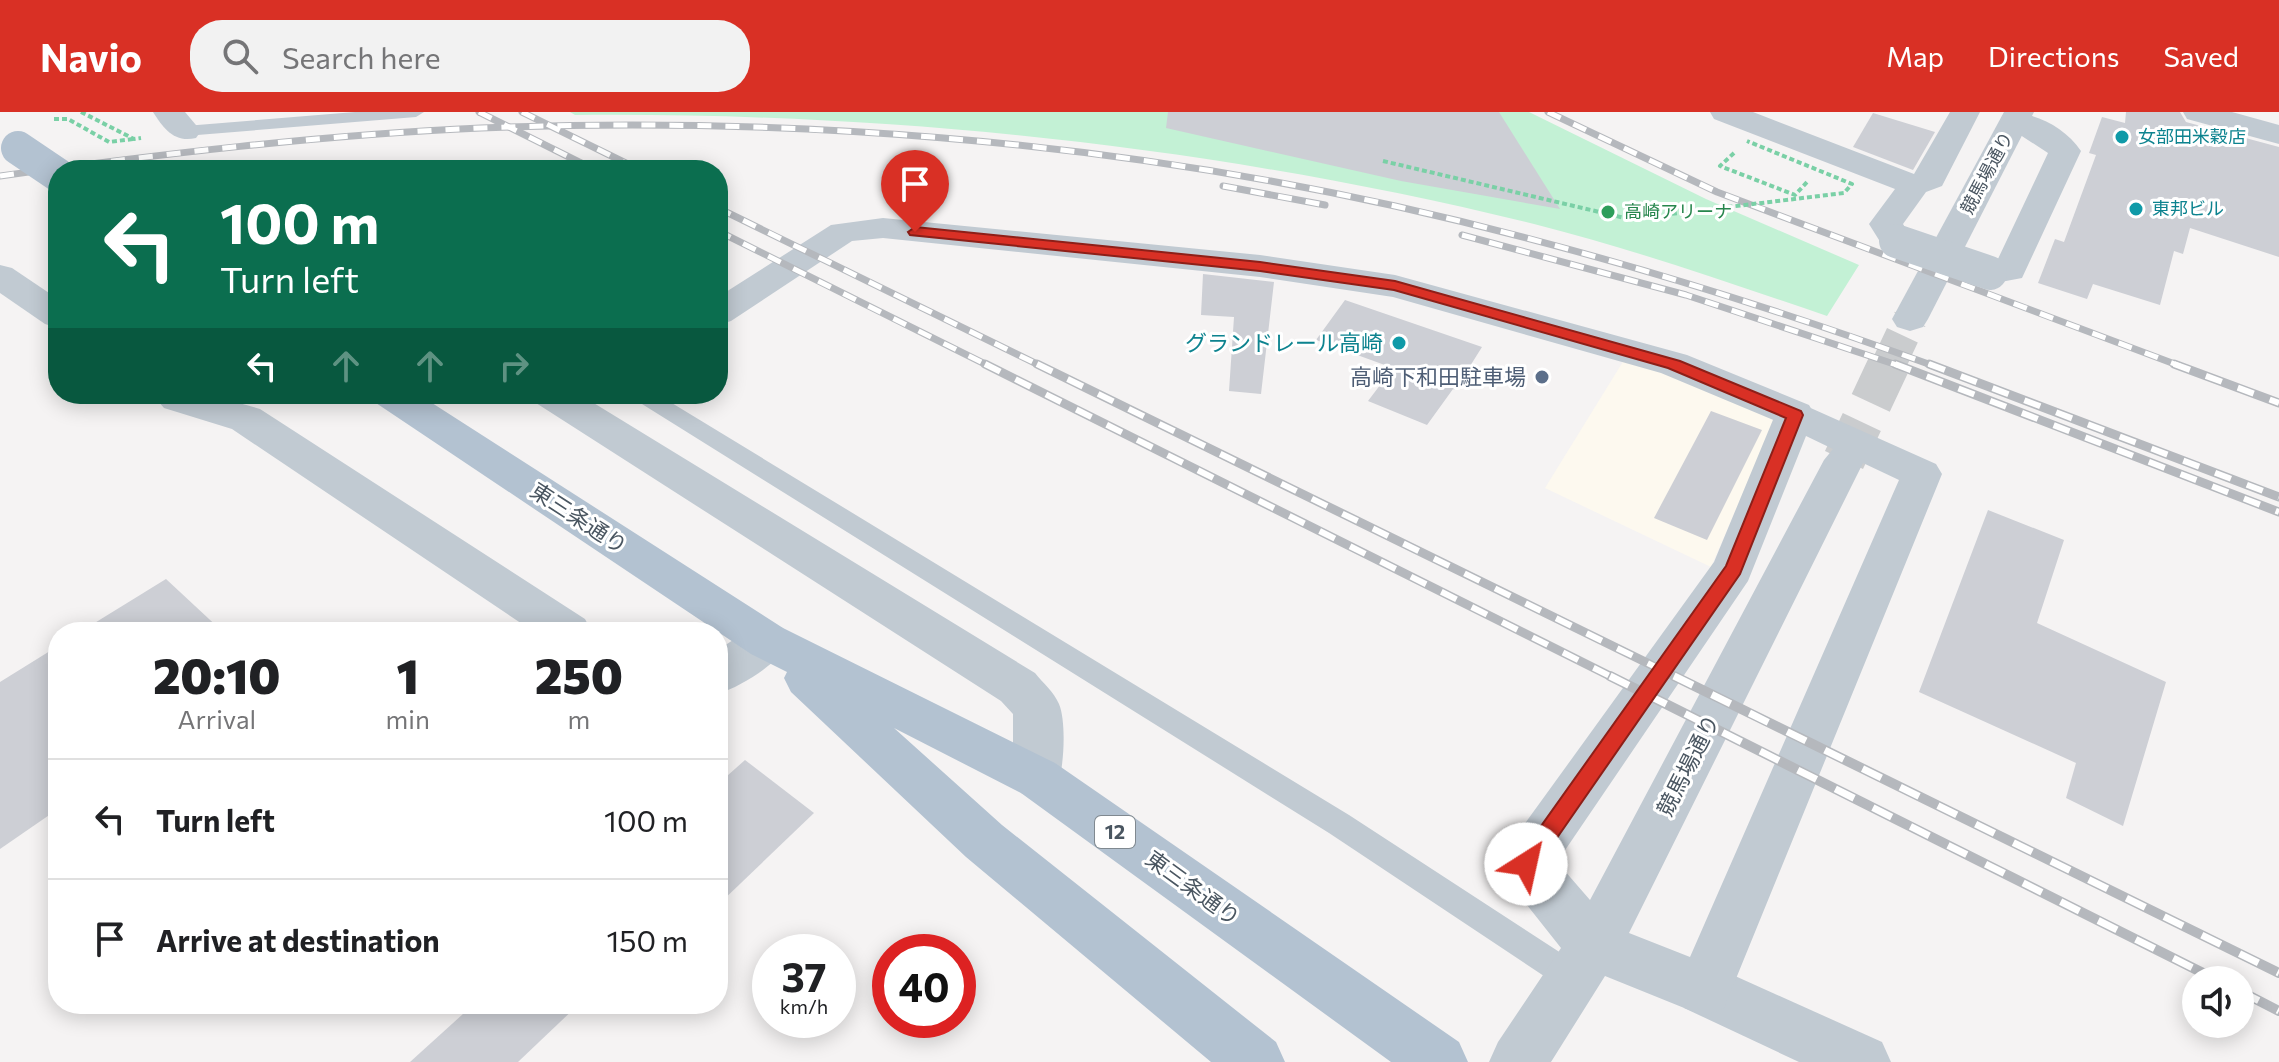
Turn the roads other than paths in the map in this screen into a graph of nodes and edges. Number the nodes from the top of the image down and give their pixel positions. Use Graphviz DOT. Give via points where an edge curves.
graph roads {
  1 [pos="416,112"];
  2 [pos="1725,112"];
  3 [pos="1965,112"];
  4 [pos="2208,113"];
  5 [pos="2018,115"];
  6 [pos="176,122"];
  7 [pos="2279,135"];
  8 [pos="9,142"];
  9 [pos="48,168"];
  10 [pos="1914,185"];
  11 [pos="0,276"];
  12 [pos="48,303"];
  13 [pos="728,307"];
  14 [pos="1910,319"];
  15 [pos="195,404"];
  16 [pos="405,404"];
  17 [pos="579,404"];
  18 [pos="657,404"];
  19 [pos="1795,415"];
  20 [pos="1844,460"];
  21 [pos="554,622"];
  22 [pos="767,641"];
  23 [pos="728,668"];
  24 [pos="1038,778"];
  25 [pos="1584,962"];
  26 [pos="1704,989"];
  27 [pos="1256,1062"];
  28 [pos="1439,1062"];
  29 [pos="1518,1062"];
  30 [pos="1862,1062"];
  1 -- 6 [label="lane"];
  2 -- 10 [label="street"];
  3 -- 10 [label="street" via="1930,179"];
  4 -- 7 [label="street"];
  5 -- 10 [label="street, bridge" via="2065,151 2010,270 1990,273 1896,241 1886,224"];
  5 -- 14 [label="street, 競馬場通り"];
  8 -- 9 [label="main road, bridge"];
  11 -- 12 [label="street"];
  13 -- 19 [label="street" via="843,232 883,228 1260,266 1395,286 1674,364"];
  15 -- 21 [label="street" via="246,419"];
  16 -- 22 [label="main road, 東三条通り / 12"];
  17 -- 24 [label="street" via="1018,687 1037,708"];
  18 -- 25 [label="lane" via="1339,824"];
  19 -- 25 [label="street" via="1733,569 1526,864"];
  19 -- 26 [label="street" via="1922,474"];
  20 -- 25 [label="street, 競馬場通り"];
  22 -- 23 [label="street"];
  22 -- 24 [label="main road, 東三条通り / 12"];
  22 -- 27 [label="main road, 東三条通り / 12" via="984,841"];
  24 -- 28 [label="main road, 東三条通り / 12"];
  25 -- 26 [label="street" via="1675,975"];
  25 -- 29 [label="street, 競馬場通り"];
  26 -- 30 [label="street"];
}
